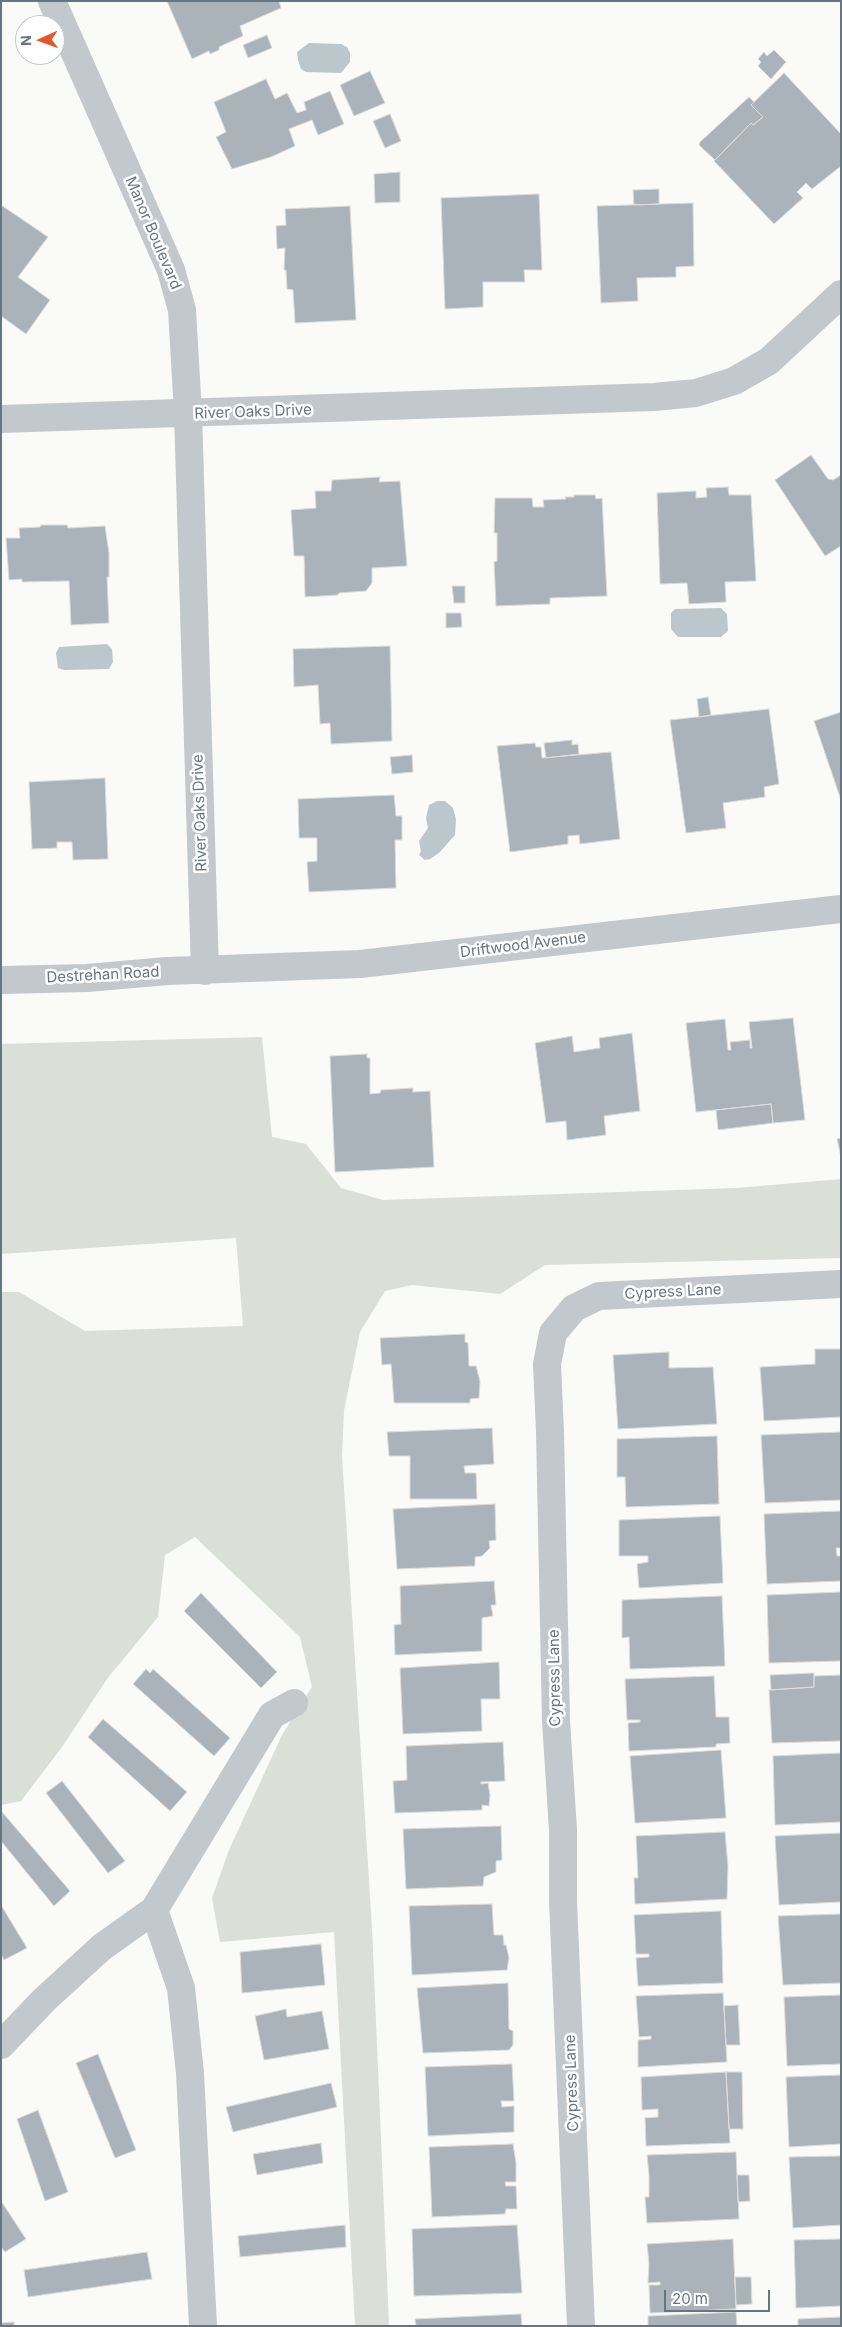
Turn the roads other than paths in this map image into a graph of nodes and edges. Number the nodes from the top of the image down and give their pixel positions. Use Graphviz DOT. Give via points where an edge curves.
graph roads {
  1 [pos="52,1"];
  2 [pos="841,294"];
  3 [pos="188,413"];
  4 [pos="1,419"];
  5 [pos="841,909"];
  6 [pos="205,971"];
  7 [pos="1,980"];
  8 [pos="841,1284"];
  9 [pos="294,1703"];
  10 [pos="154,1910"];
  11 [pos="1,2045"];
  12 [pos="203,2326"];
  13 [pos="581,2326"];
  1 -- 3 [label="street, Manor Boulevard" via="174,276 182,310"];
  2 -- 3 [label="street, River Oaks Drive" via="769,361 734,381 696,393"];
  3 -- 4 [label="street"];
  3 -- 6 [label="street, River Oaks Drive"];
  5 -- 6 [label="street, Driftwood Avenue" via="360,964"];
  6 -- 7 [label="street, Destrehan Road"];
  8 -- 13 [label="street, Cypress Lane" via="599,1296 574,1308 553,1333 546,1364 556,1721"];
  9 -- 10 [label="street" via="272,1715"];
  10 -- 11 [label="street" via="102,1947"];
  10 -- 12 [label="street" via="181,1988 190,2073"];
}
